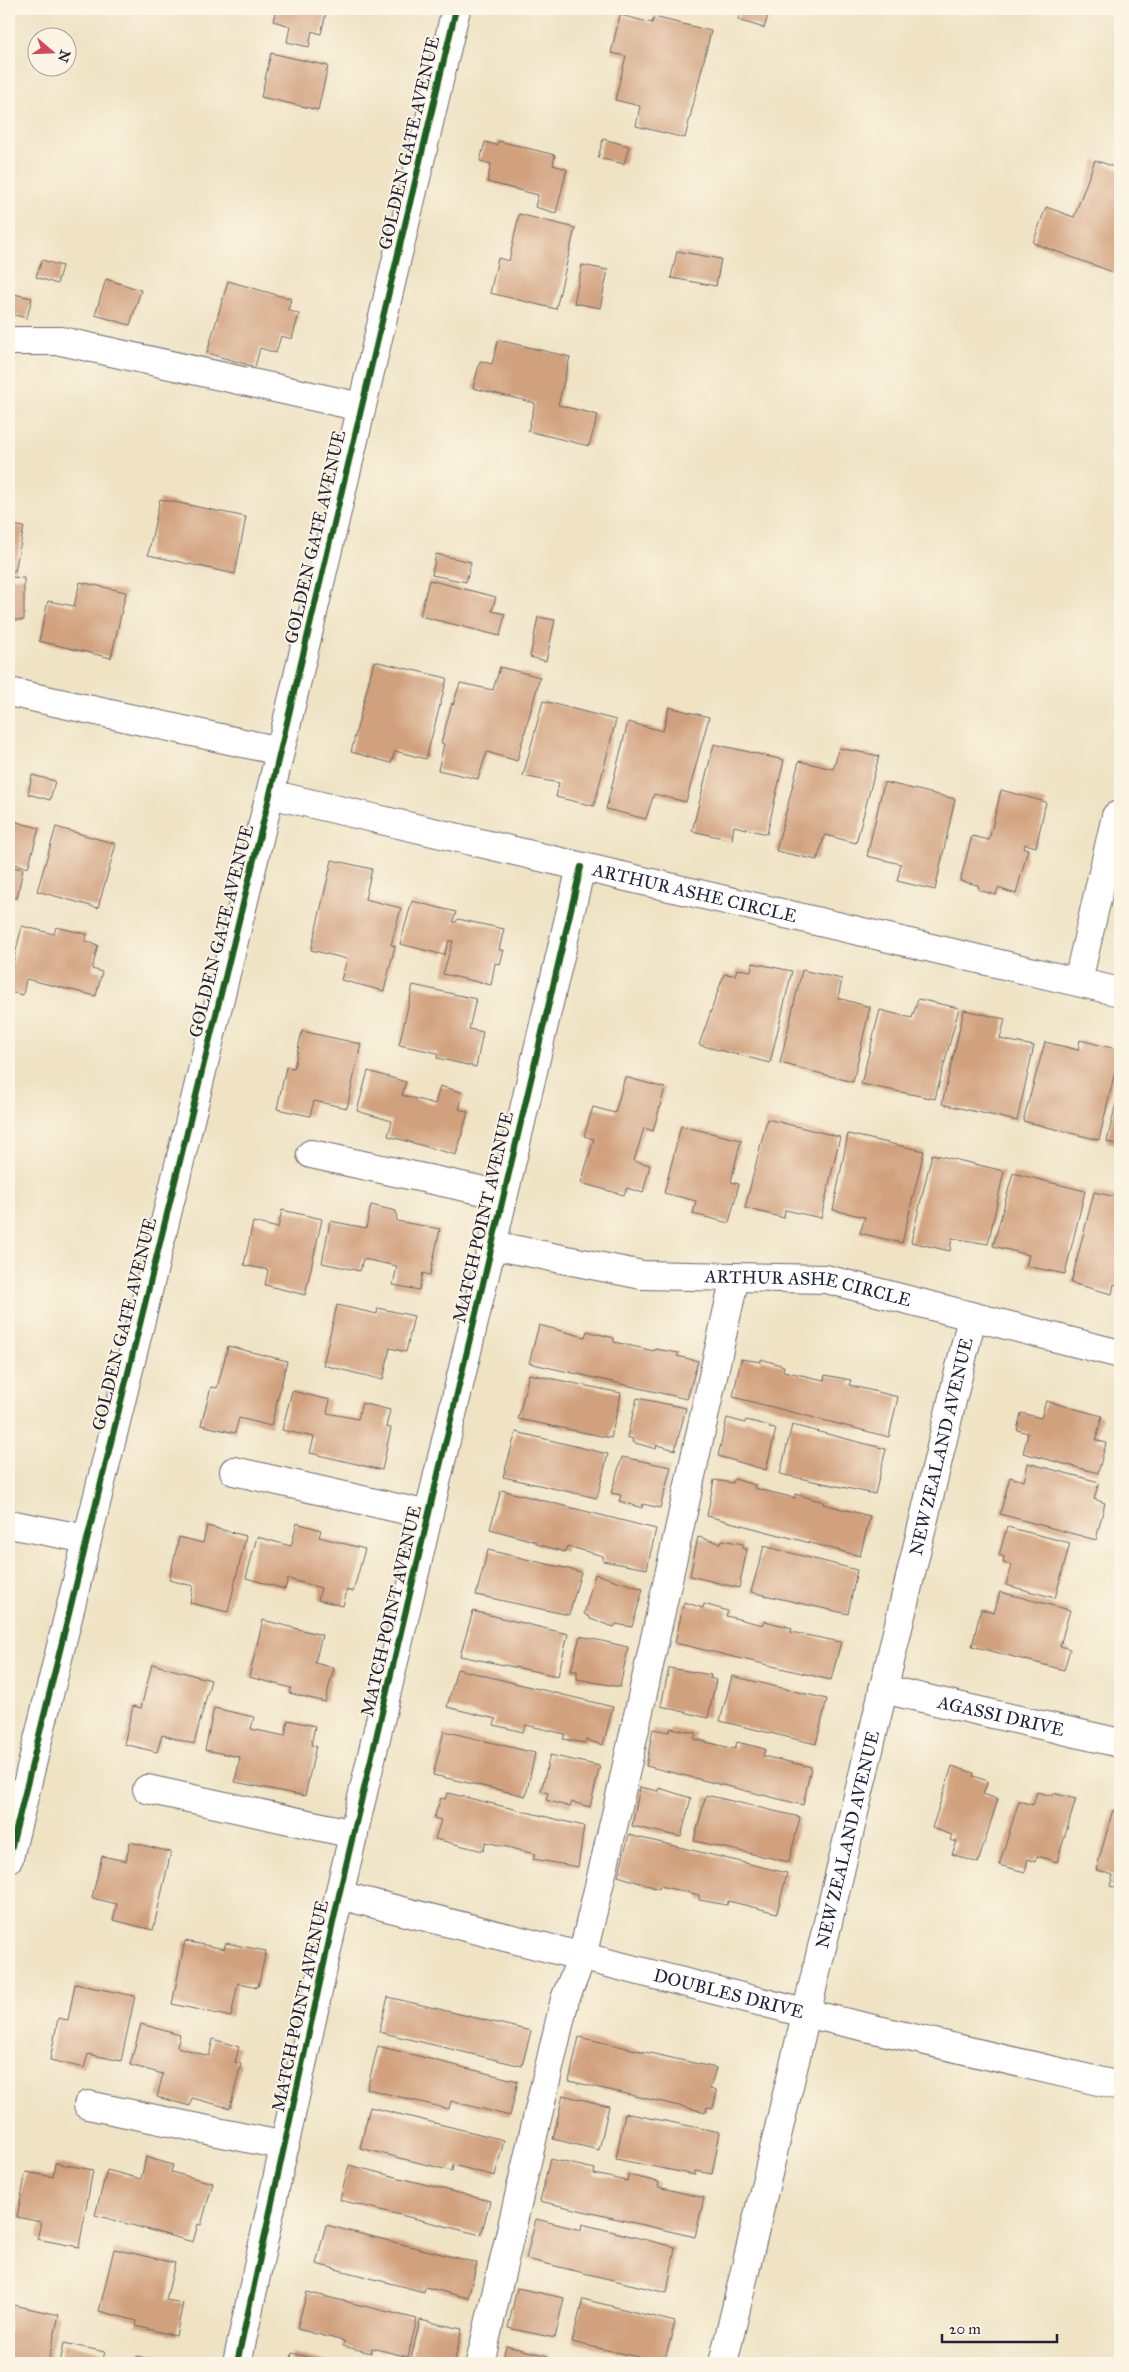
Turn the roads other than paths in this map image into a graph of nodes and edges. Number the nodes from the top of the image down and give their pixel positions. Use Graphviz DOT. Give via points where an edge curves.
graph roads {
  1 [pos="456,9"];
  2 [pos="9,341"];
  3 [pos="362,407"];
  4 [pos="9,692"];
  5 [pos="280,751"];
  6 [pos="270,794"];
  7 [pos="1116,816"];
  8 [pos="581,867"];
  9 [pos="1078,981"];
  10 [pos="1120,992"];
  11 [pos="311,1154"];
  12 [pos="504,1195"];
  13 [pos="492,1246"];
  14 [pos="735,1277"];
  15 [pos="972,1317"];
  16 [pos="1120,1354"];
  17 [pos="234,1471"];
  18 [pos="428,1515"];
  19 [pos="9,1524"];
  20 [pos="87,1539"];
  21 [pos="883,1689"];
  22 [pos="1120,1743"];
  23 [pos="147,1789"];
  24 [pos="354,1834"];
  25 [pos="9,1858"];
  26 [pos="339,1895"];
  27 [pos="582,1957"];
  28 [pos="805,2013"];
  29 [pos="1120,2086"];
  30 [pos="88,2106"];
  31 [pos="285,2146"];
  32 [pos="237,2363"];
  33 [pos="480,2363"];
  34 [pos="723,2363"];
  1 -- 3 [label="street, GOLDEN GATE AVENUE"];
  2 -- 3 [label="street" via="61,341"];
  3 -- 5 [label="street, GOLDEN GATE AVENUE"];
  4 -- 5 [label="street"];
  5 -- 6 [label="street, GOLDEN GATE AVENUE"];
  6 -- 8 [label="street, ARTHUR ASHE CIRCLE"];
  6 -- 20 [label="street, GOLDEN GATE AVENUE"];
  7 -- 9 [label="street"];
  8 -- 9 [label="street, ARTHUR ASHE CIRCLE"];
  8 -- 12 [label="street, MATCH POINT AVENUE"];
  9 -- 10 [label="street, ARTHUR ASHE CIRCLE"];
  11 -- 12 [label="street"];
  12 -- 13 [label="street, MATCH POINT AVENUE"];
  13 -- 14 [label="street, ARTHUR ASHE CIRCLE" via="642,1275"];
  13 -- 18 [label="street, MATCH POINT AVENUE"];
  14 -- 15 [label="street, ARTHUR ASHE CIRCLE" via="826,1279"];
  14 -- 27 [label="street" via="662,1613"];
  15 -- 16 [label="street, ARTHUR ASHE CIRCLE"];
  15 -- 21 [label="street, NEW ZEALAND AVENUE"];
  17 -- 18 [label="street"];
  18 -- 24 [label="street, MATCH POINT AVENUE"];
  19 -- 20 [label="street"];
  20 -- 25 [label="street, GOLDEN GATE AVENUE"];
  21 -- 22 [label="street, AGASSI DRIVE"];
  21 -- 28 [label="street, NEW ZEALAND AVENUE"];
  23 -- 24 [label="street"];
  24 -- 26 [label="street, MATCH POINT AVENUE"];
  26 -- 27 [label="street, DOUBLES DRIVE"];
  26 -- 31 [label="street, MATCH POINT AVENUE"];
  27 -- 28 [label="street, DOUBLES DRIVE"];
  27 -- 33 [label="street" via="565,1999"];
  28 -- 29 [label="street, DOUBLES DRIVE"];
  28 -- 34 [label="street, NEW ZEALAND AVENUE"];
  30 -- 31 [label="street"];
  31 -- 32 [label="street, MATCH POINT AVENUE"];
}
